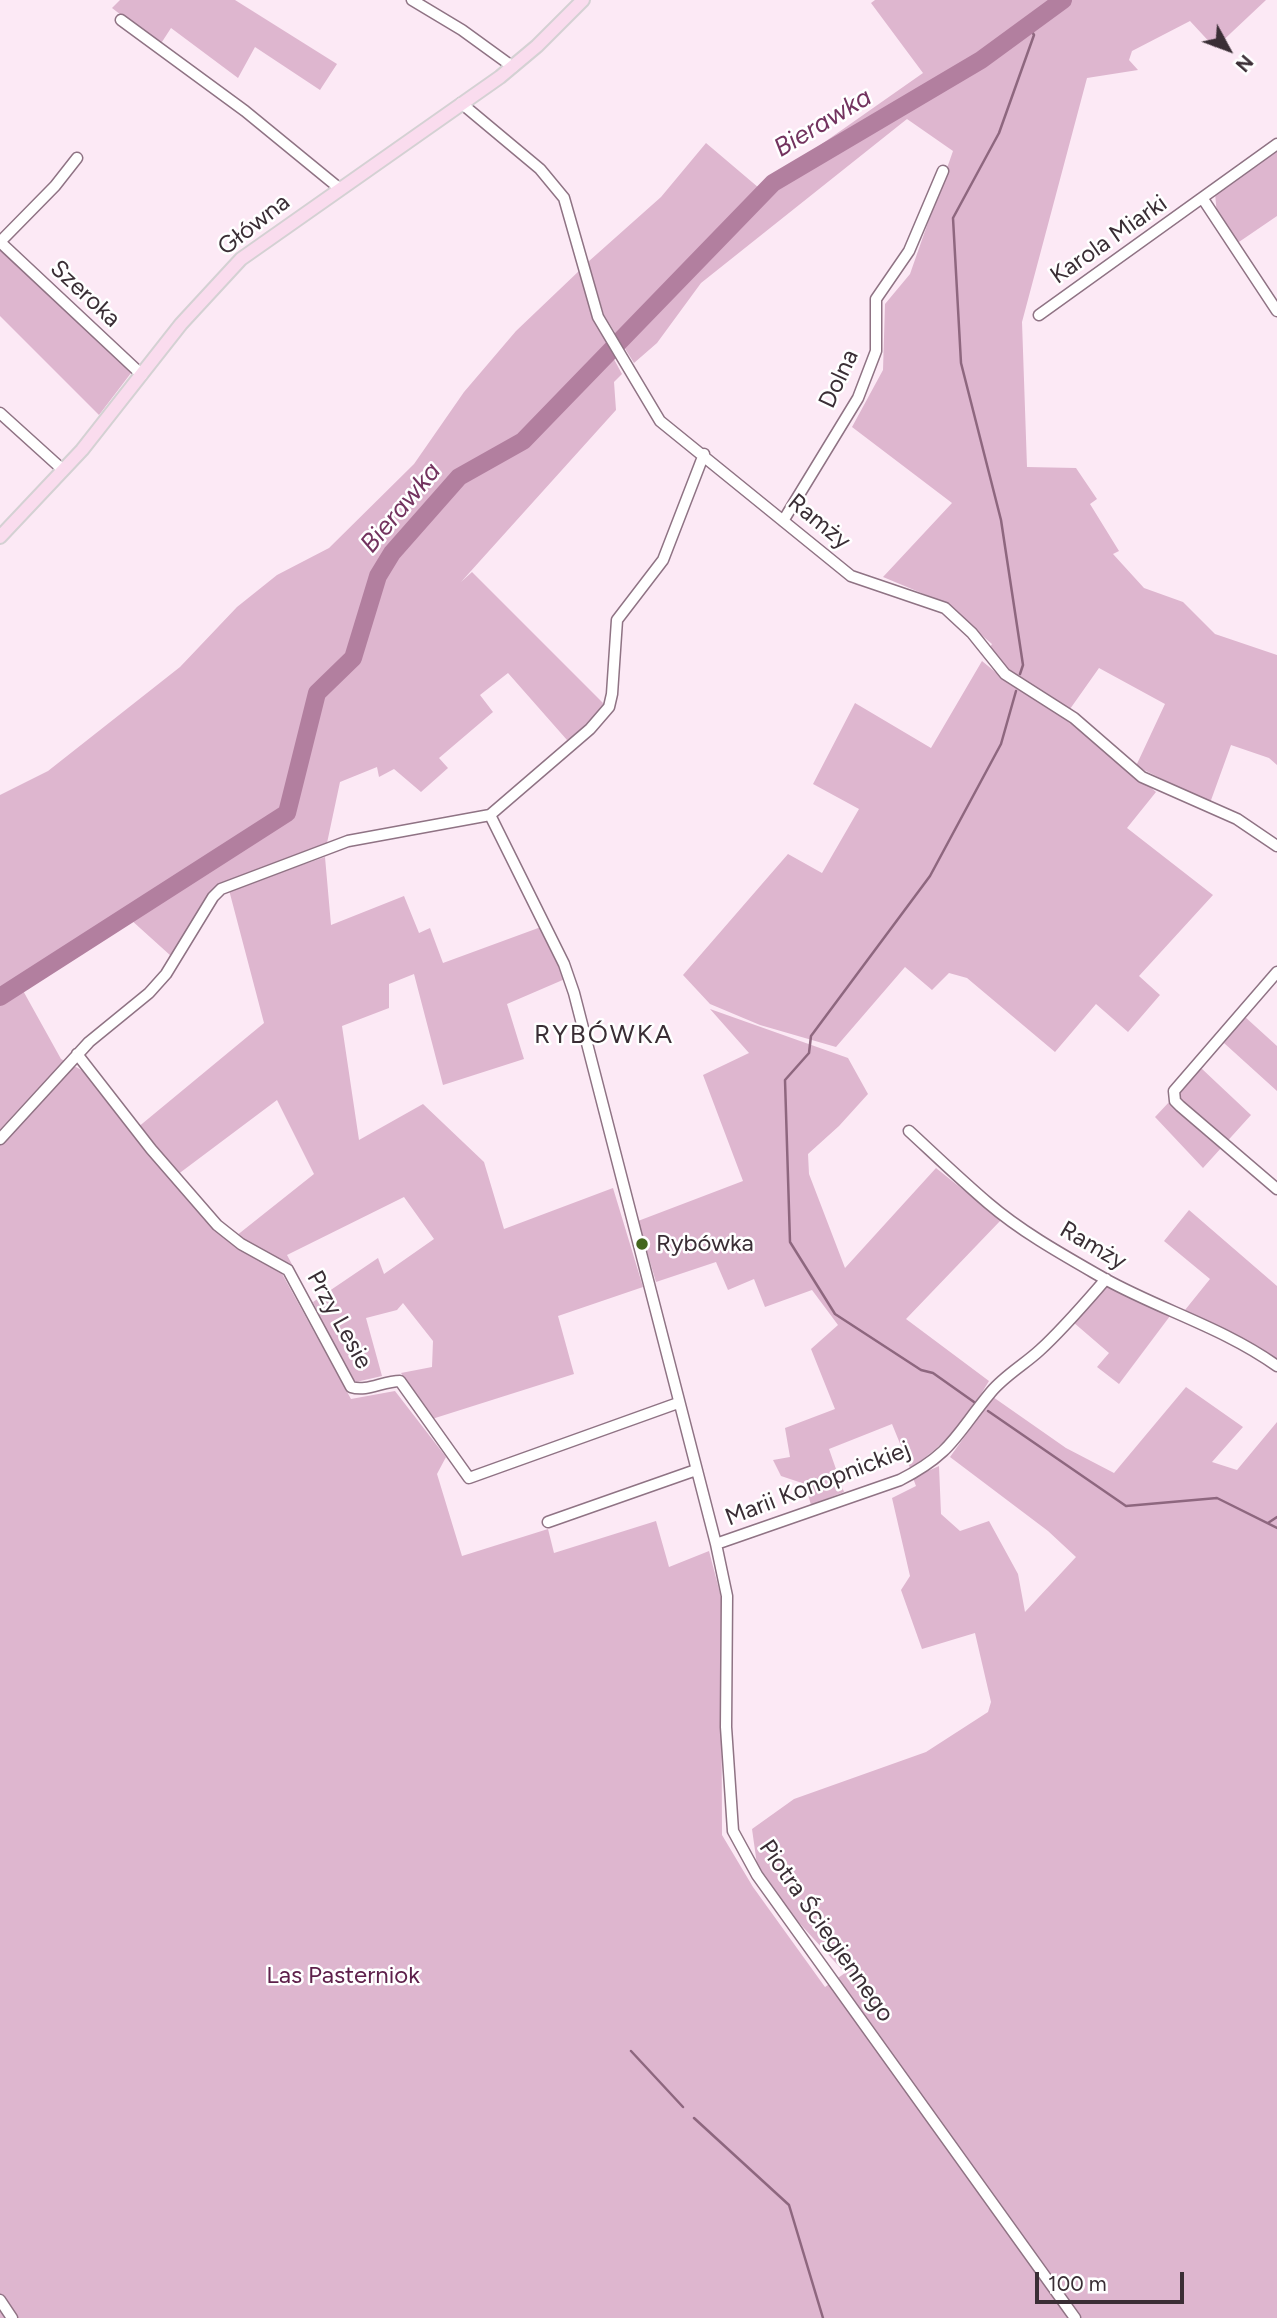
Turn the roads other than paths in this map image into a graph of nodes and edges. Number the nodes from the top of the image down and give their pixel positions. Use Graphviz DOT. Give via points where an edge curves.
graph roads {
  1 [pos="412,0"];
  2 [pos="583,0"];
  3 [pos="121,20"];
  4 [pos="513,67"];
  5 [pos="461,103"];
  6 [pos="1277,144"];
  7 [pos="77,158"];
  8 [pos="943,170"];
  9 [pos="339,188"];
  10 [pos="1203,199"];
  11 [pos="0,242"];
  12 [pos="1277,311"];
  13 [pos="1039,315"];
  14 [pos="142,375"];
  15 [pos="0,413"];
  16 [pos="704,454"];
  17 [pos="63,470"];
  18 [pos="783,521"];
  19 [pos="0,536"];
  20 [pos="490,815"];
  21 [pos="1277,846"];
  22 [pos="1277,972"];
  23 [pos="77,1054"];
  24 [pos="909,1131"];
  25 [pos="0,1139"];
  26 [pos="1277,1189"];
  27 [pos="1107,1279"];
  28 [pos="1277,1366"];
  29 [pos="678,1404"];
  30 [pos="696,1470"];
  31 [pos="548,1522"];
  32 [pos="716,1544"];
  33 [pos="0,2300"];
  34 [pos="12,2318"];
  35 [pos="1076,2318"];
  1 -- 4 [label="street"];
  2 -- 4 [label="main road, Główna"];
  3 -- 9 [label="street" via="245,111"];
  4 -- 5 [label="main road, Główna"];
  5 -- 9 [label="main road, Główna"];
  5 -- 16 [label="street, Ramży" via="540,169 564,198 598,317 660,421"];
  6 -- 10 [label="street, Karola Miarki"];
  7 -- 11 [label="street"];
  8 -- 18 [label="street, Dolna" via="909,251 876,299 876,351 858,398"];
  9 -- 14 [label="main road, Główna" via="223,276"];
  10 -- 12 [label="street, Karola Miarki"];
  10 -- 13 [label="street, Karola Miarki"];
  11 -- 14 [label="street, Szeroka"];
  14 -- 17 [label="main road, Główna"];
  15 -- 17 [label="street"];
  16 -- 18 [label="street, Ramży"];
  16 -- 20 [label="street" via="663,560 618,620 608,707 590,730"];
  17 -- 19 [label="main road, Główna"];
  18 -- 21 [label="street, Ramży" via="851,576 945,608 1005,674 1073,718 1142,777 1237,819"];
  20 -- 23 [label="street" via="348,841 221,889 166,974"];
  20 -- 29 [label="street, Piotra Ściegiennego" via="575,993"];
  22 -- 26 [label="street" via="1174,1091 1180,1106"];
  23 -- 25 [label="street"];
  23 -- 29 [label="street, Przy Lesie" via="150,1149 217,1225 288,1270 351,1387 360,1390 400,1381 469,1478"];
  24 -- 27 [label="street, Ramży" via="1007,1217"];
  27 -- 28 [label="street, Ramży" via="1180,1317 1214,1329"];
  27 -- 32 [label="street, Marii Konopnickiej" via="1042,1349 992,1390 967,1427 922,1469"];
  29 -- 30 [label="street, Piotra Ściegiennego"];
  30 -- 31 [label="street"];
  30 -- 32 [label="street, Piotra Ściegiennego"];
  32 -- 35 [label="street, Piotra Ściegiennego" via="727,1596 726,1727 732,1821 738,1843"];
  33 -- 34 [label="street"];
}
